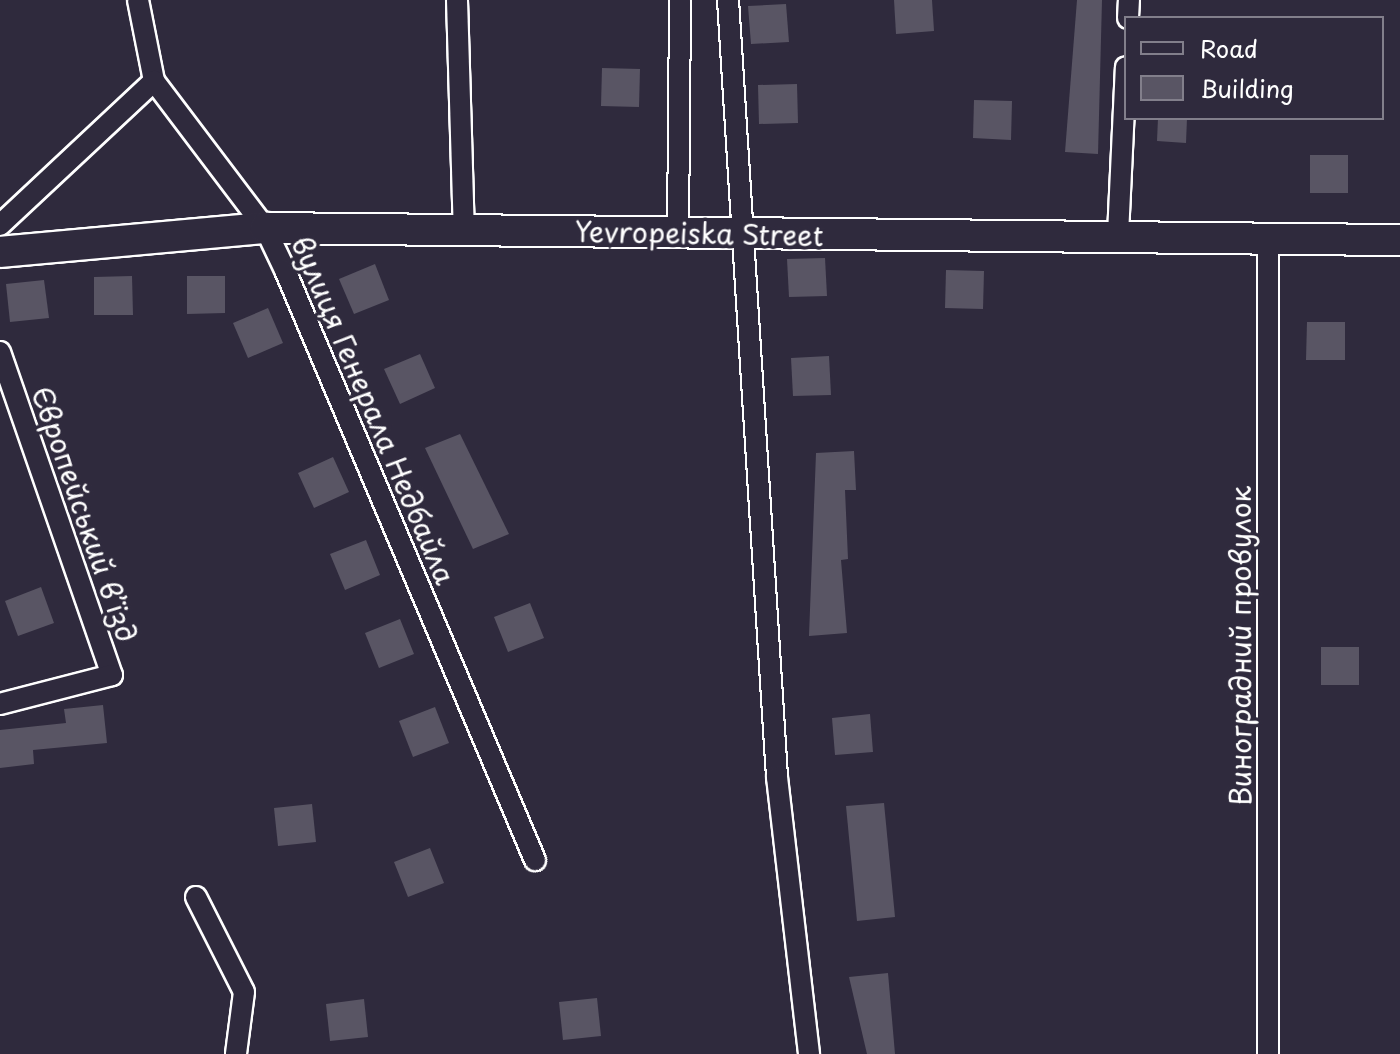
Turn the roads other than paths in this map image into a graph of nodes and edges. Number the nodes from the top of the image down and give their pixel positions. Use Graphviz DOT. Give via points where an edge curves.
graph roads {
  1 [pos="138,0"];
  2 [pos="457,0"];
  3 [pos="680,0"];
  4 [pos="728,0"];
  5 [pos="154,81"];
  6 [pos="1124,109"];
  7 [pos="0,225"];
  8 [pos="265,228"];
  9 [pos="464,230"];
  10 [pos="678,233"];
  11 [pos="741,234"];
  12 [pos="1118,235"];
  13 [pos="1268,238"];
  14 [pos="1400,240"];
  15 [pos="0,252"];
  16 [pos="0,352"];
  17 [pos="0,704"];
  18 [pos="535,860"];
  19 [pos="196,897"];
  20 [pos="236,1054"];
  21 [pos="809,1054"];
  22 [pos="1268,1054"];
  1 -- 5 [label="street, вулиця Генерала Недбайла"];
  2 -- 9 [label="street"];
  3 -- 10 [label="street"];
  4 -- 11 [label="street"];
  5 -- 7 [label="street"];
  5 -- 8 [label="street, вулиця Генерала Недбайла"];
  6 -- 12 [label="street"];
  8 -- 9 [label="street, Yevropeiska Street"];
  8 -- 15 [label="street, Yevropeiska Street"];
  8 -- 18 [label="street, вулиця Генерала Недбайла"];
  9 -- 10 [label="street, Yevropeiska Street"];
  10 -- 11 [label="street, Yevropeiska Street"];
  11 -- 12 [label="street, Yevropeiska Street"];
  11 -- 21 [label="street" via="777,777"];
  12 -- 13 [label="street, Yevropeiska Street"];
  13 -- 14 [label="street, Yevropeiska Street"];
  13 -- 22 [label="street, Виноградний провулок"];
  16 -- 17 [label="street, Європейський в’їзд" via="112,675"];
  19 -- 20 [label="street" via="244,992"];
}
